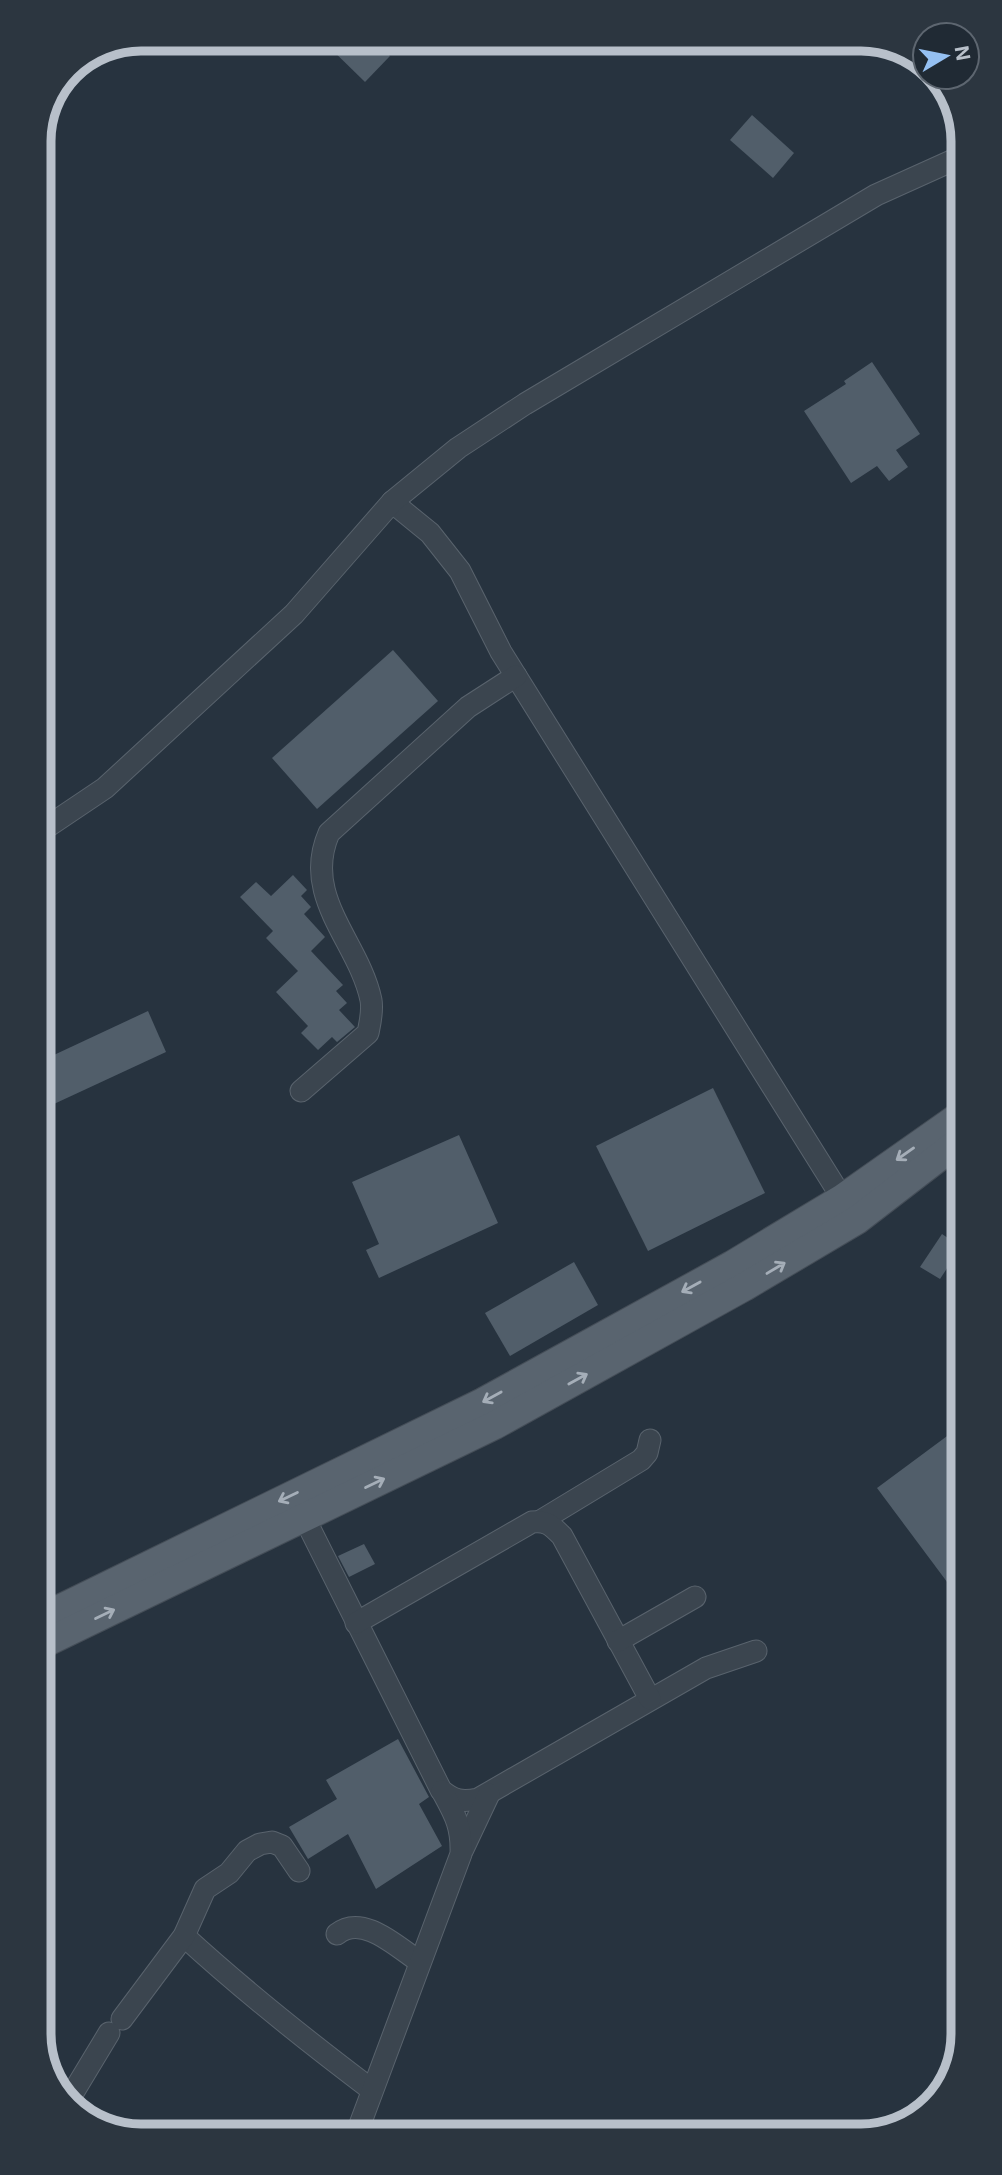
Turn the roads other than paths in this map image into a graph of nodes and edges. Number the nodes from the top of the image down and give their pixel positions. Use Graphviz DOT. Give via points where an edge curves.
graph roads {
  1 [pos="951,161"];
  2 [pos="392,502"];
  3 [pos="516,676"];
  4 [pos="51,824"];
  5 [pos="301,1091"];
  6 [pos="951,1134"];
  7 [pos="850,1209"];
  8 [pos="650,1440"];
  9 [pos="340,1486"];
  10 [pos="304,1517"];
  11 [pos="542,1520"];
  12 [pos="695,1597"];
  13 [pos="51,1613"];
  14 [pos="356,1623"];
  15 [pos="51,1640"];
  16 [pos="618,1641"];
  17 [pos="755,1651"];
  18 [pos="650,1699"];
  19 [pos="441,1790"];
  20 [pos="489,1794"];
  21 [pos="461,1854"];
  22 [pos="299,1871"];
  23 [pos="337,1934"];
  24 [pos="184,1936"];
  25 [pos="420,1962"];
  26 [pos="372,2090"];
  27 [pos="73,2093"];
  28 [pos="360,2124"];
  1 -- 2 [label="street" via="876,195 525,404 458,448"];
  2 -- 3 [label="street" via="430,533 460,571"];
  2 -- 4 [label="street" via="294,614 105,788"];
  3 -- 5 [label="street" via="468,707 329,833 320,863 322,883 372,1003 368,1033"];
  3 -- 7 [label="street"];
  6 -- 7 [label="main road"];
  7 -- 9 [label="main road" via="732,1265"];
  8 -- 11 [label="street" via="641,1460"];
  9 -- 10 [label="main road"];
  9 -- 13 [label="main road, one-way"];
  10 -- 14 [label="street"];
  15 -- 10 [label="main road, one-way"];
  11 -- 14 [label="street"];
  11 -- 16 [label="street" via="562,1536"];
  12 -- 16 [label="street"];
  14 -- 19 [label="street"];
  16 -- 18 [label="street"];
  17 -- 18 [label="street" via="706,1668"];
  18 -- 20 [label="street"];
  19 -- 20 [label="street" via="460,1801"];
  19 -- 21 [label="street" via="458,1821"];
  20 -- 21 [label="street"];
  21 -- 25 [label="street"];
  22 -- 24 [label="street" via="282,1846 272,1842 247,1851 229,1873 205,1889"];
  23 -- 25 [label="street" via="348,1928 369,1929"];
  24 -- 26 [label="street" via="229,1978"];
  24 -- 27 [label="street" via="116,2026"];
  25 -- 26 [label="street"];
  26 -- 28 [label="street"];
}
